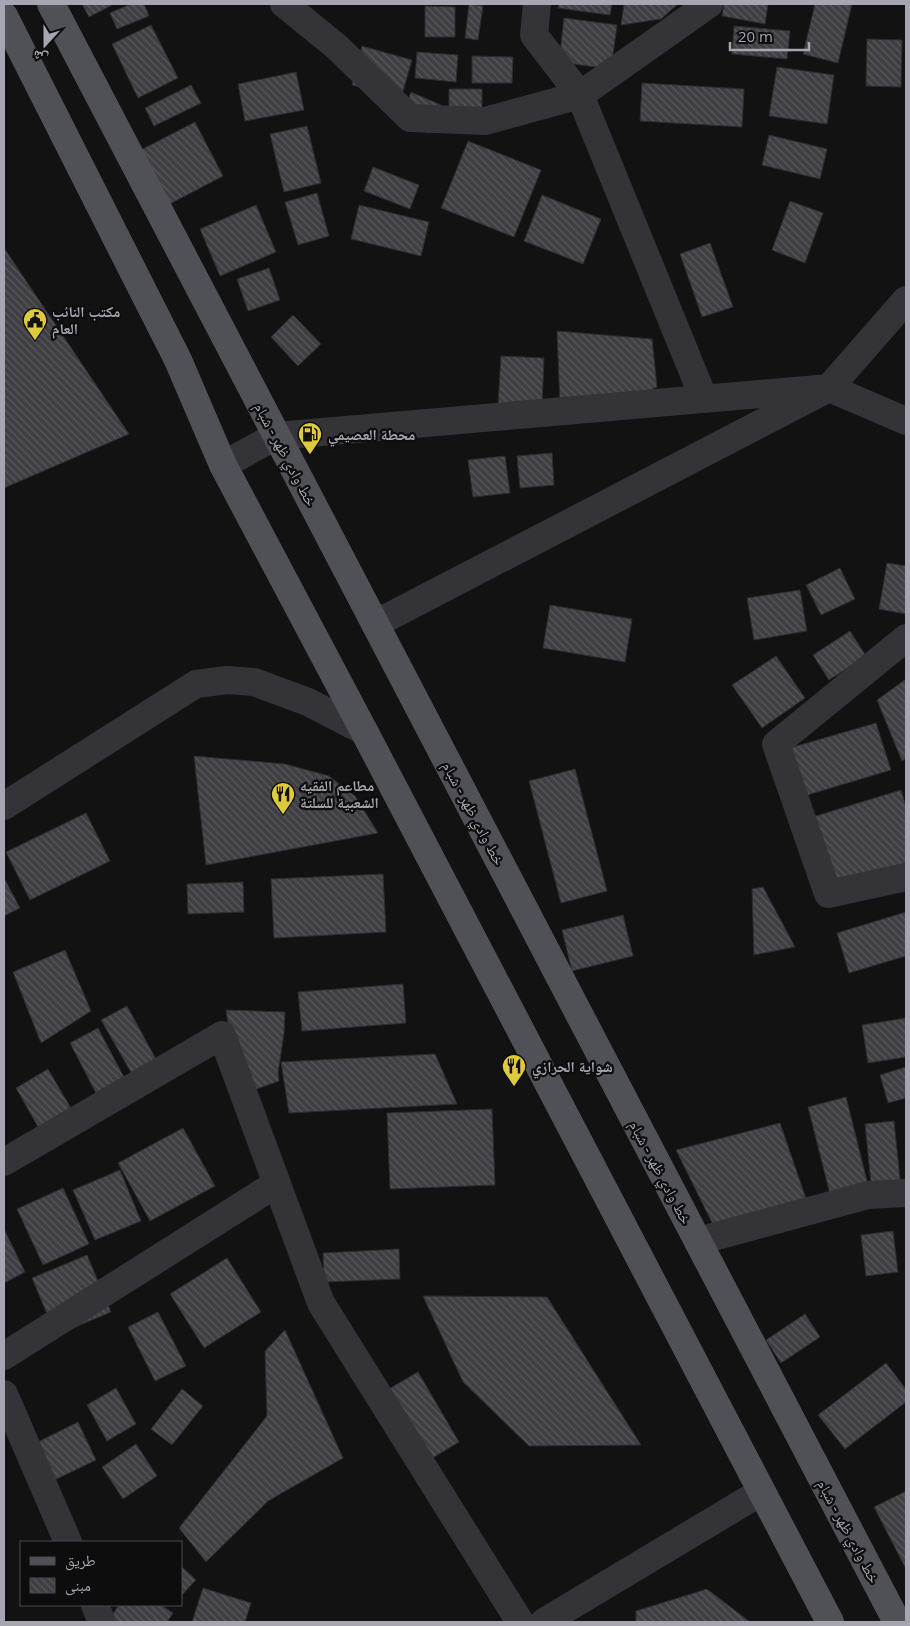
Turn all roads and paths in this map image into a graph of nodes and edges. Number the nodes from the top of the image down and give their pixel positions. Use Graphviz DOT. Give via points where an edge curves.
graph roads {
  1 [pos="51,4"];
  2 [pos="284,4"];
  3 [pos="537,4"];
  4 [pos="709,4"];
  5 [pos="4,16"];
  6 [pos="580,95"];
  7 [pos="906,300"];
  8 [pos="829,388"];
  9 [pos="704,399"];
  10 [pos="906,421"];
  11 [pos="276,436"];
  12 [pos="223,465"];
  13 [pos="375,624"];
  14 [pos="906,638"];
  15 [pos="364,731"];
  16 [pos="4,806"];
  17 [pos="906,877"];
  18 [pos="4,1162"];
  19 [pos="276,1184"];
  20 [pos="906,1193"];
  21 [pos="698,1241"];
  22 [pos="4,1356"];
  23 [pos="4,1394"];
  24 [pos="762,1492"];
  25 [pos="68,1541"];
  26 [pos="95,1606"];
  27 [pos="102,1622"];
  28 [pos="520,1622"];
  29 [pos="544,1622"];
  30 [pos="830,1622"];
  31 [pos="897,1622"];
  1 -- 11 [label="main road, خط وادي ظهر - شبام"];
  2 -- 6 [label="street" via="336,47 410,118 485,121"];
  3 -- 6 [label="street" via="534,35"];
  4 -- 6 [label="street"];
  5 -- 12 [label="main road" via="178,360"];
  6 -- 9 [label="street"];
  7 -- 8 [label="street"];
  8 -- 9 [label="street"];
  8 -- 10 [label="street"];
  8 -- 13 [label="street"];
  9 -- 11 [label="street"];
  11 -- 12 [label="street"];
  11 -- 13 [label="main road, خط وادي ظهر - شبام"];
  12 -- 15 [label="main road"];
  13 -- 21 [label="main road, خط وادي ظهر - شبام"];
  14 -- 17 [label="street" via="776,744 828,894"];
  15 -- 16 [label="street" via="308,702 254,682 227,680 196,684"];
  15 -- 24 [label="main road"];
  18 -- 19 [label="street" via="222,1035"];
  19 -- 22 [label="street"];
  19 -- 28 [label="street" via="321,1304"];
  20 -- 21 [label="street" via="868,1195"];
  21 -- 31 [label="main road, خط وادي ظهر - شبام"];
  23 -- 25 [label="street"];
  24 -- 29 [label="street"];
  24 -- 30 [label="main road"];
  26 -- 27 [label="street"];
}
